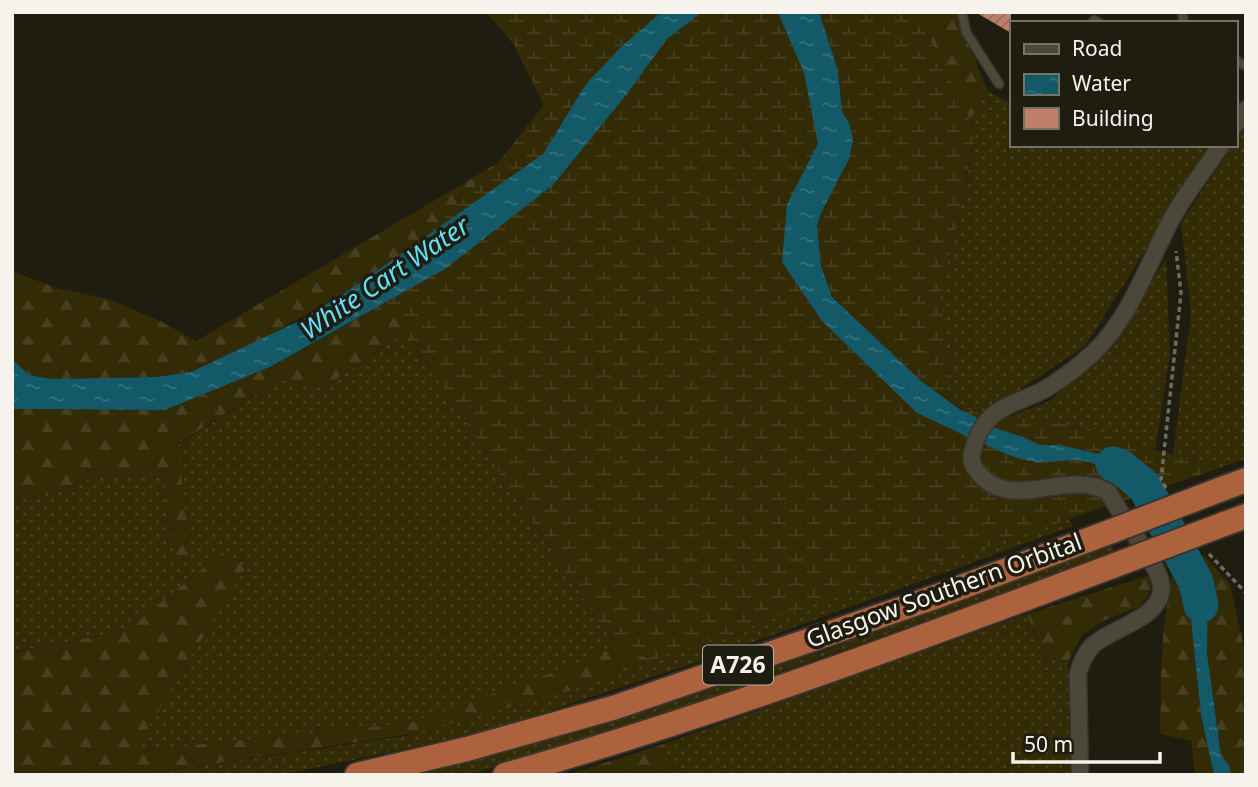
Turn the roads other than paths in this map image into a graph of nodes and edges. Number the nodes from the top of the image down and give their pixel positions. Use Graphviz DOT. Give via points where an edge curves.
graph roads {
  1 [pos="962,12"];
  2 [pos="999,84"];
  3 [pos="1220,147"];
  4 [pos="1246,480"];
  5 [pos="1235,520"];
  6 [pos="357,775"];
  7 [pos="505,775"];
  8 [pos="1080,775"];
  1 -- 2 [label="lane" via="966,32"];
  3 -- 8 [label="street" via="1172,217 1107,338 1051,386 998,410 979,430 970,456 981,476 1007,490 1097,485 1108,492 1159,575 1157,605 1105,636 1083,658 1078,673"];
  4 -- 6 [label="highway, Glasgow Southern Orbital / A726, bridge" via="935,597 616,707"];
  5 -- 7 [label="highway, Glasgow Southern Orbital / A726, bridge" via="788,686"];
}
